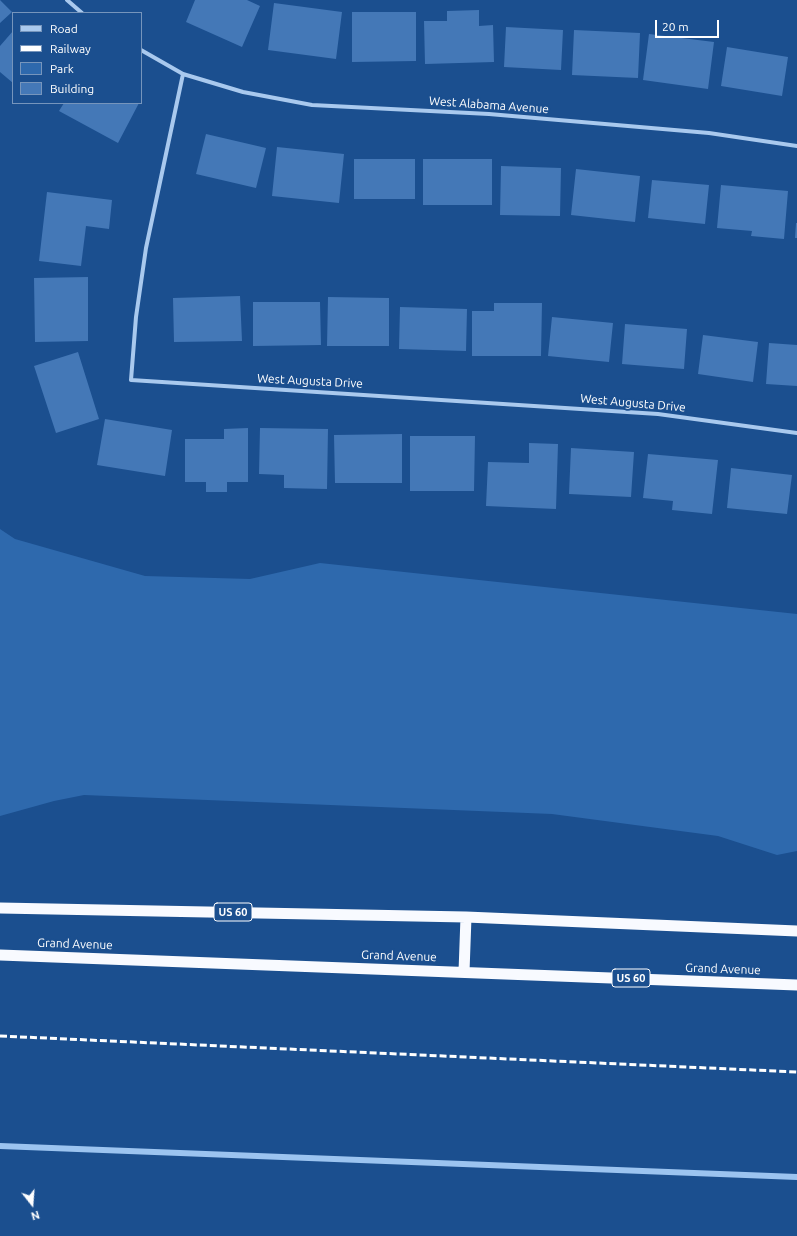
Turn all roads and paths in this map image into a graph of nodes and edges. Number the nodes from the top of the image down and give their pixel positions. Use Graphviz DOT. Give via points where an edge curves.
graph roads {
  1 [pos="67,0"];
  2 [pos="81,12"];
  3 [pos="142,51"];
  4 [pos="183,74"];
  5 [pos="797,146"];
  6 [pos="797,433"];
  7 [pos="0,908"];
  8 [pos="466,917"];
  9 [pos="797,931"];
  10 [pos="0,955"];
  11 [pos="464,972"];
  12 [pos="797,985"];
  1 -- 2 [label="street"];
  3 -- 4 [label="street, West Alabama Avenue"];
  4 -- 5 [label="street, West Alabama Avenue" via="243,92 312,105 489,114 709,133"];
  4 -- 6 [label="street, West Augusta Drive" via="146,248 136,316 131,380 658,414"];
  7 -- 8 [label="highway, US 60"];
  8 -- 9 [label="highway, US 60"];
  8 -- 11 [label="highway"];
  10 -- 11 [label="highway, Grand Avenue / US 60"];
  11 -- 12 [label="highway, Grand Avenue / US 60"];
}
